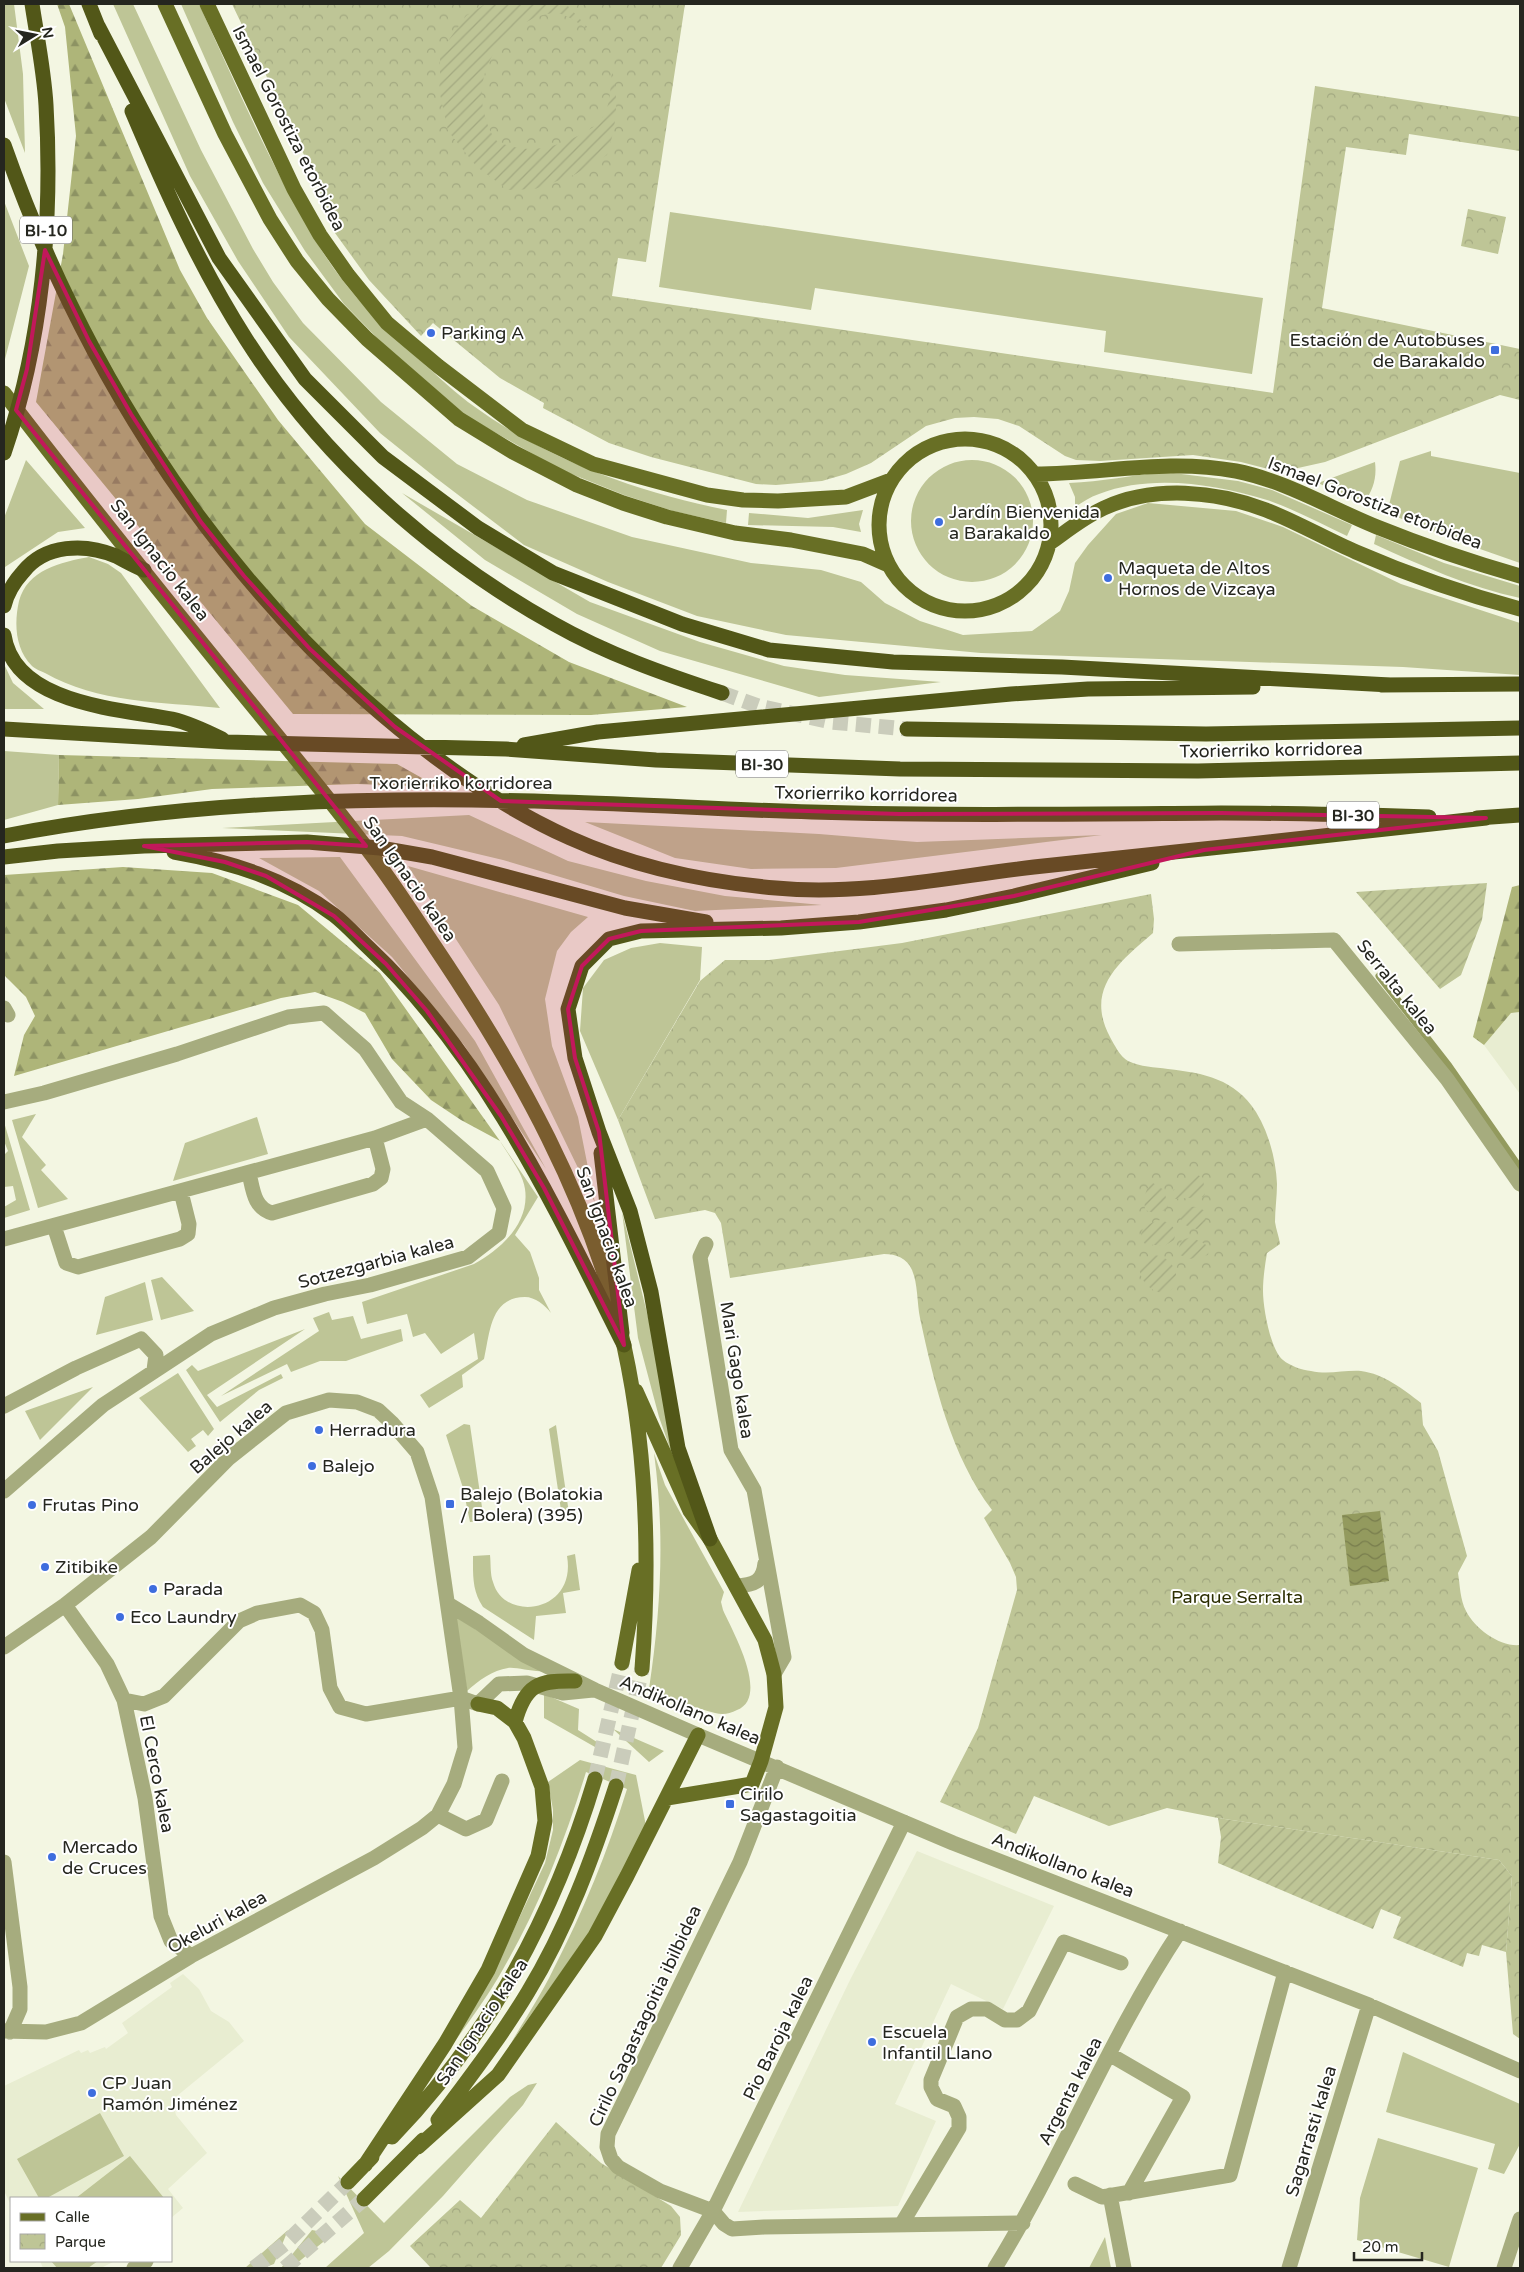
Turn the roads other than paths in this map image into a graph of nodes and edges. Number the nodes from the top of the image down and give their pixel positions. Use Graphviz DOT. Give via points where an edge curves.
graph roads {
  1 [pos="32,4"];
  2 [pos="89,4"];
  3 [pos="165,4"];
  4 [pos="207,4"];
  5 [pos="98,26"];
  6 [pos="4,145"];
  7 [pos="4,393"];
  8 [pos="4,453"];
  9 [pos="1035,474"];
  10 [pos="891,480"];
  11 [pos="1050,543"];
  12 [pos="888,566"];
  13 [pos="144,570"];
  14 [pos="1520,576"];
  15 [pos="4,606"];
  16 [pos="1520,609"];
  17 [pos="4,635"];
  18 [pos="1520,684"];
  19 [pos="1390,685"];
  20 [pos="722,693"];
  21 [pos="4,728"];
  22 [pos="907,728"];
  23 [pos="1520,728"];
  24 [pos="228,742"];
  25 [pos="506,749"];
  26 [pos="1520,763"];
  27 [pos="1520,815"];
  28 [pos="1486,818"];
  29 [pos="4,836"];
  30 [pos="144,846"];
  31 [pos="1204,850"];
  32 [pos="4,857"];
  33 [pos="740,928"];
  34 [pos="1179,944"];
  35 [pos="4,1102"];
  36 [pos="427,1119"];
  37 [pos="599,1132"];
  38 [pos="375,1138"];
  39 [pos="249,1173"];
  40 [pos="1520,1184"];
  41 [pos="180,1192"];
  42 [pos="54,1226"];
  43 [pos="4,1239"];
  44 [pos="706,1244"];
  45 [pos="624,1345"];
  46 [pos="154,1370"];
  47 [pos="630,1379"];
  48 [pos="4,1406"];
  49 [pos="4,1491"];
  50 [pos="644,1539"];
  51 [pos="710,1539"];
  52 [pos="765,1556"];
  53 [pos="736,1586"];
  54 [pos="448,1604"];
  55 [pos="65,1605"];
  56 [pos="4,1647"];
  57 [pos="622,1663"];
  58 [pos="642,1669"];
  59 [pos="774,1674"];
  60 [pos="575,1681"];
  61 [pos="537,1686"];
  62 [pos="595,1690"];
  63 [pos="461,1698"];
  64 [pos="124,1700"];
  65 [pos="478,1704"];
  66 [pos="515,1722"];
  67 [pos="698,1735"];
  68 [pos="761,1761"];
  69 [pos="777,1767"];
  70 [pos="595,1779"];
  71 [pos="502,1781"];
  72 [pos="616,1786"];
  73 [pos="666,1798"];
  74 [pos="438,1815"];
  75 [pos="904,1822"];
  76 [pos="4,1862"];
  77 [pos="1180,1931"];
  78 [pos="191,1956"];
  79 [pos="1121,1963"];
  80 [pos="1285,1972"];
  81 [pos="1369,2005"];
  82 [pos="7,2032"];
  83 [pos="1109,2054"];
  84 [pos="1520,2071"];
  85 [pos="418,2147"];
  86 [pos="365,2165"];
  87 [pos="348,2182"];
  88 [pos="1075,2184"];
  89 [pos="1129,2193"];
  90 [pos="1110,2196"];
  91 [pos="364,2199"];
  92 [pos="713,2211"];
  93 [pos="1520,2219"];
  94 [pos="1023,2223"];
  95 [pos="901,2225"];
  96 [pos="680,2268"];
  97 [pos="994,2268"];
  98 [pos="1124,2268"];
  99 [pos="1289,2268"];
  100 [pos="1504,2268"];
  1 -- 8 [label="highway, BI-10" via="46,104 46,241 27,369"];
  2 -- 5 [label="highway"];
  3 -- 12 [label="main road" via="225,134 270,219 297,261 368,340 459,419 577,485 623,503 734,533 863,554"];
  4 -- 10 [label="main road, Ismael Gorostiza etorbidea" via="294,189 348,275 387,323 522,430 593,464 707,495 743,500 846,497"];
  5 -- 19 [label="highway" via="219,258 305,379 383,457 478,528 553,573 682,624 769,650 893,662 1062,667"];
  5 -- 20 [label="highway" via="163,182 206,272 246,340 282,390 354,473 412,527 478,578 554,625 616,655"];
  6 -- 31 [label="highway" via="61,287 131,414 201,522 244,576 310,649 395,727 447,766 517,811 571,838 626,859 732,883 782,889 840,889"];
  7 -- 13 [label="main road, San Ignacio kalea"];
  9 -- 10 [label="main road" via="1015,454 990,442 962,438 934,444 910,458"];
  9 -- 11 [label="main road" via="1047,495 1052,519"];
  9 -- 14 [label="main road, Ismael Gorostiza etorbidea" via="1184,464 1236,471 1277,482 1376,526"];
  10 -- 12 [label="main road" via="881,508 879,537"];
  11 -- 12 [label="main road" via="1041,568 1024,589 1003,604 977,612 951,611 926,603 904,587"];
  11 -- 16 [label="main road" via="1095,513 1128,498 1186,493 1227,499 1266,510 1358,553 1468,595"];
  13 -- 15 [label="highway" via="92,549 74,547 58,550 40,557 26,568 13,583"];
  13 -- 45 [label="main road, San Ignacio kalea" via="370,852 488,1028 566,1176 592,1238"];
  17 -- 24 [label="highway" via="16,665 53,691 84,704 174,720 203,729"];
  18 -- 19 [label="highway"];
  19 -- 25 [label="highway" via="1010,694 598,732"];
  21 -- 24 [label="highway, Txorierriko korridorea / BI-30"];
  22 -- 23 [label="highway" via="1206,734"];
  24 -- 25 [label="highway, Txorierriko korridorea / BI-30"];
  25 -- 26 [label="highway, Txorierriko korridorea / BI-30" via="656,760 1042,771 1198,771"];
  27 -- 28 [label="highway, Txorierriko korridorea / BI-30"];
  28 -- 29 [label="highway, Txorierriko korridorea / BI-30" via="1221,813 899,814 558,802 392,800 156,812"];
  28 -- 31 [label="highway"];
  30 -- 32 [label="highway"];
  30 -- 33 [label="highway" via="307,842 380,848 432,857 625,908"];
  30 -- 45 [label="highway" via="225,862 266,876 334,916 386,964 428,1010 501,1116 544,1188"];
  31 -- 33 [label="highway" via="946,910 829,925"];
  33 -- 37 [label="highway" via="641,930 609,940 582,966 568,1010 575,1058"];
  34 -- 40 [label="street, Serralta kalea" via="1334,940 1447,1079"];
  35 -- 36 [label="street, Sotzezgarbia kalea" via="177,1054 288,1017 324,1013 365,1049 401,1102"];
  36 -- 38 [label="street"];
  36 -- 46 [label="street, Sotzezgarbia kalea" via="487,1171 504,1208 499,1233 468,1257 274,1308 211,1334"];
  37 -- 45 [label="highway"];
  37 -- 51 [label="highway" via="630,1211 651,1292 678,1448"];
  38 -- 39 [label="street"];
  38 -- 39 [label="street" via="383,1169 381,1178 373,1184 272,1213 263,1211 257,1203"];
  39 -- 41 [label="street"];
  41 -- 42 [label="street"];
  41 -- 42 [label="street" via="189,1224 188,1234 87,1265 66,1264"];
  42 -- 43 [label="street"];
  44 -- 52 [label="street, Mari Gago kalea" via="700,1257 731,1450 754,1490"];
  45 -- 47 [label="main road, San Ignacio kalea"];
  46 -- 48 [label="street" via="156,1355 141,1339 76,1368"];
  46 -- 49 [label="street, Sotzezgarbia kalea" via="104,1405"];
  47 -- 50 [label="main road" via="642,1477"];
  47 -- 51 [label="main road" via="690,1511"];
  50 -- 57 [label="main road"];
  50 -- 58 [label="main road" via="646,1609"];
  51 -- 53 [label="main road"];
  52 -- 53 [label="street, Mari Gago kalea" via="764,1573 759,1581"];
  52 -- 59 [label="street, Mari Gago kalea" via="784,1657"];
  53 -- 59 [label="main road" via="765,1640"];
  54 -- 55 [label="street, Balejo kalea" via="432,1497 417,1452 378,1410 357,1402 329,1400 286,1413 230,1458 151,1537"];
  54 -- 60 [label="street, Andikollano kalea" via="524,1655"];
  54 -- 63 [label="street, Balejo kalea"];
  55 -- 56 [label="street, Balejo kalea"];
  55 -- 64 [label="street, El Cerco kalea" via="107,1664"];
  59 -- 68 [label="main road" via="776,1708"];
  60 -- 61 [label="main road" via="555,1680"];
  60 -- 62 [label="street, Andikollano kalea"];
  61 -- 62 [label="street, Andikollano kalea" via="563,1693"];
  61 -- 65 [label="street, Andikollano kalea" via="499,1684"];
  61 -- 66 [label="main road" via="525,1694"];
  62 -- 67 [label="street, Andikollano kalea"];
  63 -- 64 [label="street" via="366,1714 340,1708 330,1688 322,1630 314,1613 300,1605 258,1613 240,1621 164,1696 144,1704"];
  63 -- 65 [label="street"];
  63 -- 74 [label="street, Okeluri kalea" via="465,1748 454,1784"];
  64 -- 78 [label="street, El Cerco kalea" via="145,1798 161,1916 171,1941"];
  65 -- 66 [label="main road" via="497,1708"];
  66 -- 86 [label="main road" via="542,1787 545,1821 538,1856 488,1970 445,2044"];
  67 -- 68 [label="street, Andikollano kalea"];
  67 -- 73 [label="main road"];
  68 -- 69 [label="street, Andikollano kalea"];
  68 -- 73 [label="main road" via="752,1784"];
  69 -- 75 [label="street, Andikollano kalea"];
  69 -- 92 [label="street, Cirilo Sagastagoitia ibilbidea" via="740,1862 608,2134 609,2153 618,2167 660,2191"];
  70 -- 86 [label="main road, San Ignacio kalea" via="581,1826 555,1891 498,2002 448,2073"];
  71 -- 74 [label="street" via="486,1820 466,1829"];
  72 -- 85 [label="main road, San Ignacio kalea" via="579,1889 529,1991 486,2056"];
  73 -- 85 [label="main road" via="595,1936 498,2075"];
  74 -- 78 [label="street, Okeluri kalea" via="374,1858"];
  75 -- 77 [label="street, Andikollano kalea"];
  75 -- 92 [label="street, Pio Baroja kalea"];
  76 -- 82 [label="street" via="20,1987 20,2009"];
  77 -- 80 [label="street, Andikollano kalea"];
  77 -- 83 [label="street, Argenta kalea"];
  78 -- 82 [label="street, Okeluri kalea" via="81,2023 46,2032"];
  79 -- 95 [label="street" via="1064,1942 1029,2011 1017,2020 1005,2020 987,2009 971,2009 957,2017 931,2087 937,2099 954,2106 959,2128"];
  80 -- 81 [label="street, Andikollano kalea"];
  80 -- 89 [label="street" via="1230,2175"];
  81 -- 84 [label="street, Andikollano kalea"];
  81 -- 99 [label="street, Sagarrasti kalea"];
  83 -- 89 [label="street" via="1183,2097"];
  83 -- 94 [label="street, Argenta kalea"];
  85 -- 91 [label="main road, San Ignacio kalea"];
  86 -- 87 [label="main road, San Ignacio kalea"];
  88 -- 90 [label="street" via="1102,2197"];
  89 -- 90 [label="street"];
  90 -- 98 [label="street"];
  92 -- 95 [label="street, Cirilo Sagastagoitia ibilbidea" via="732,2229"];
  92 -- 96 [label="street, Pio Baroja kalea"];
  93 -- 100 [label="street"];
  94 -- 95 [label="street, Cirilo Sagastagoitia ibilbidea"];
  94 -- 97 [label="street, Argenta kalea"];
}
